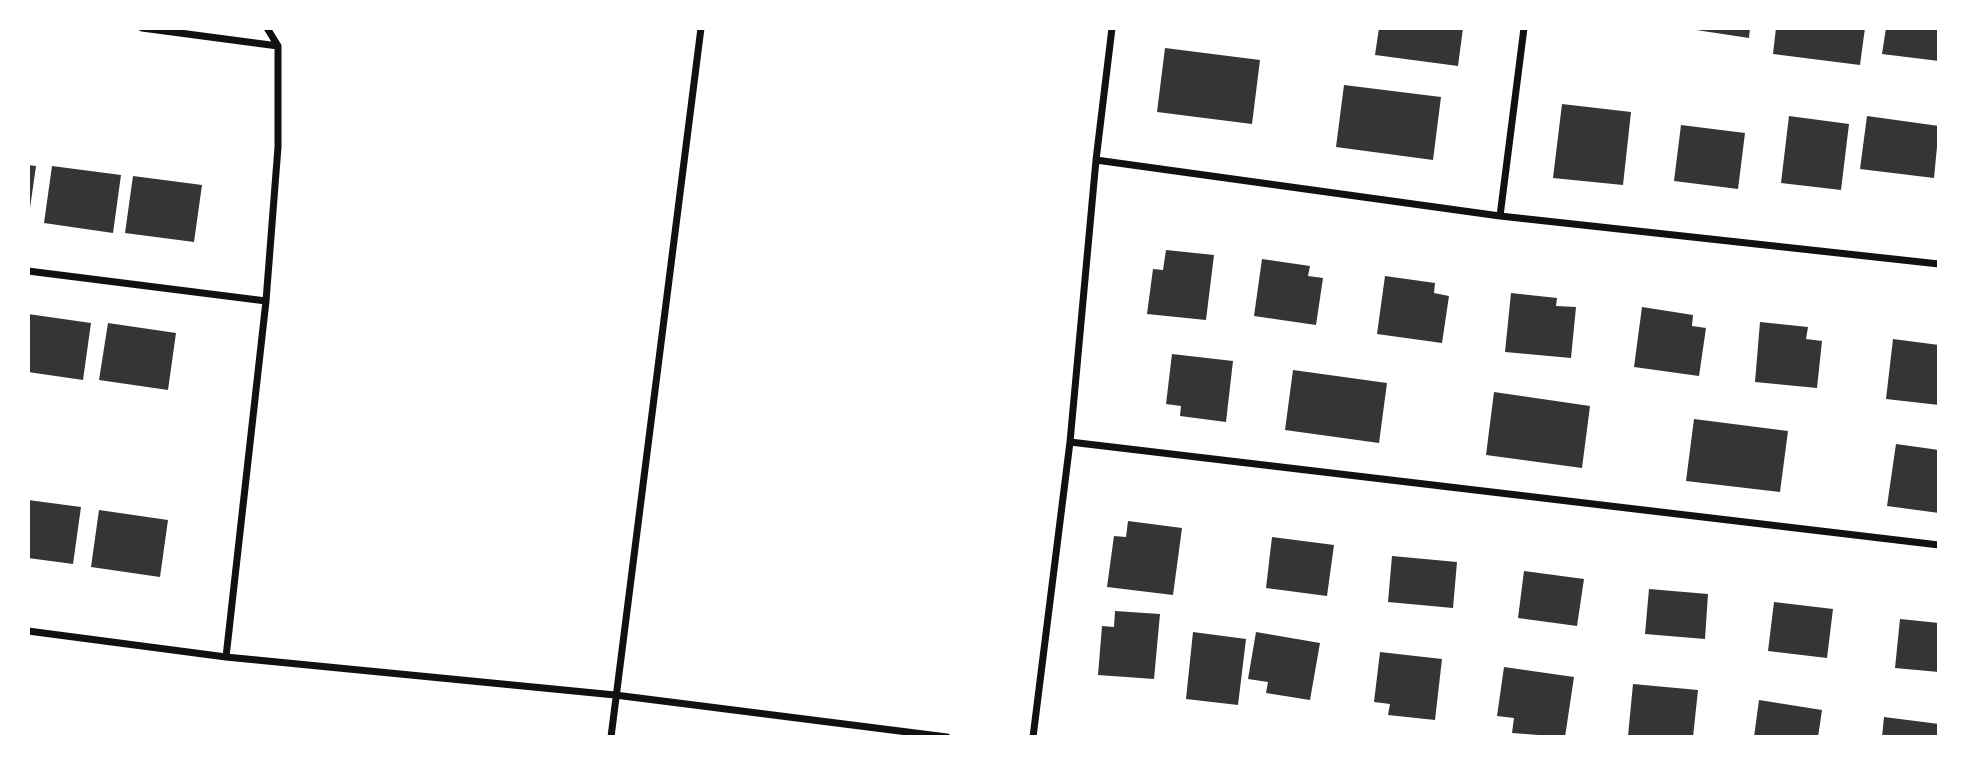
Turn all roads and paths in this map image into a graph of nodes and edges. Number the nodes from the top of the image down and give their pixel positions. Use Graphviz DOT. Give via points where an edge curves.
graph roads {
  1 [pos="142,28"];
  2 [pos="267,28"];
  3 [pos="701,28"];
  4 [pos="1112,28"];
  5 [pos="1524,28"];
  6 [pos="278,46"];
  7 [pos="1096,160"];
  8 [pos="1500,216"];
  9 [pos="1939,264"];
  10 [pos="28,271"];
  11 [pos="266,301"];
  12 [pos="1070,442"];
  13 [pos="1939,545"];
  14 [pos="28,631"];
  15 [pos="226,657"];
  16 [pos="615,695"];
  17 [pos="611,737"];
  18 [pos="947,737"];
  19 [pos="1034,737"];
  1 -- 6 [label="street"];
  2 -- 6 [label="street"];
  3 -- 16 [label="street"];
  4 -- 7 [label="street"];
  5 -- 8 [label="street"];
  6 -- 11 [label="street" via="278,147"];
  7 -- 8 [label="street"];
  7 -- 12 [label="street"];
  8 -- 9 [label="street"];
  10 -- 11 [label="street"];
  11 -- 15 [label="street"];
  12 -- 13 [label="street"];
  12 -- 19 [label="street"];
  14 -- 15 [label="street"];
  15 -- 16 [label="street"];
  16 -- 17 [label="street"];
  16 -- 18 [label="street"];
}
